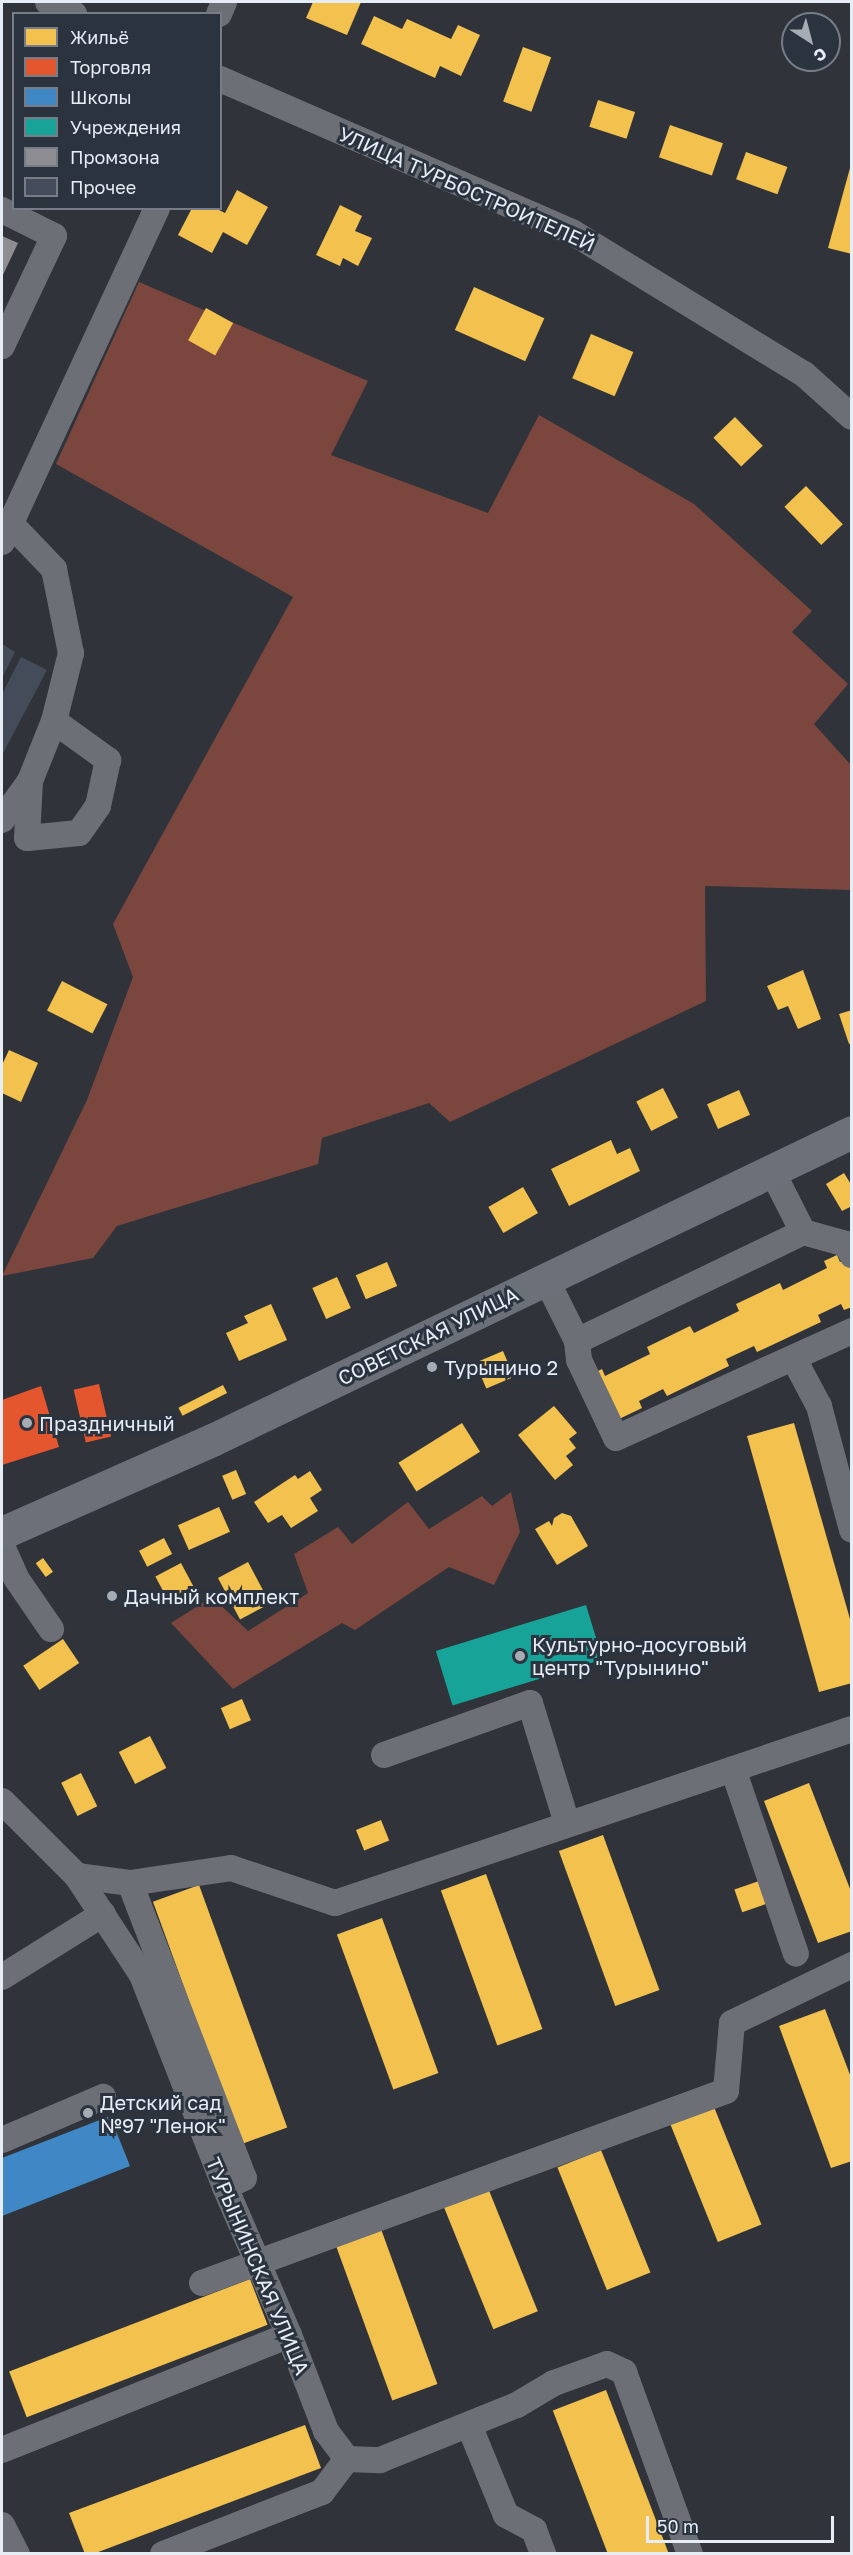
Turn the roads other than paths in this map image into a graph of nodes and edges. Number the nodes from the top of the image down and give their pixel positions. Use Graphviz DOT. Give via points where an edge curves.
graph roads {
  1 [pos="48,2"];
  2 [pos="70,12"];
  3 [pos="222,80"];
  4 [pos="2,210"];
  5 [pos="156,210"];
  6 [pos="2,346"];
  7 [pos="852,417"];
  8 [pos="6,532"];
  9 [pos="54,721"];
  10 [pos="30,780"];
  11 [pos="2,820"];
  12 [pos="852,1132"];
  13 [pos="772,1171"];
  14 [pos="803,1232"];
  15 [pos="852,1255"];
  16 [pos="546,1279"];
  17 [pos="852,1331"];
  18 [pos="577,1341"];
  19 [pos="795,1359"];
  20 [pos="852,1530"];
  21 [pos="2,1533"];
  22 [pos="2,1546"];
  23 [pos="51,1629"];
  24 [pos="852,1729"];
  25 [pos="384,1755"];
  26 [pos="733,1769"];
  27 [pos="2,1801"];
  28 [pos="567,1823"];
  29 [pos="77,1876"];
  30 [pos="130,1883"];
  31 [pos="103,1914"];
  32 [pos="796,1954"];
  33 [pos="852,1965"];
  34 [pos="2,1977"];
  35 [pos="103,2097"];
  36 [pos="2,2140"];
  37 [pos="225,2187"];
  38 [pos="256,2262"];
  39 [pos="201,2283"];
  40 [pos="289,2336"];
  41 [pos="469,2425"];
  42 [pos="2,2450"];
  43 [pos="347,2459"];
  44 [pos="2,2525"];
  45 [pos="17,2553"];
  46 [pos="163,2553"];
  47 [pos="543,2553"];
  48 [pos="690,2553"];
  1 -- 2 [label="street"];
  3 -- 7 [label="street, УЛИЦА ТУРБОСТРОИТЕЛЕЙ" via="572,232 804,374"];
  4 -- 6 [label="street" via="54,236"];
  5 -- 8 [label="street"];
  8 -- 9 [label="street" via="54,569 71,653"];
  9 -- 10 [label="street"];
  9 -- 10 [label="street" via="108,760 98,806 79,833 27,838"];
  10 -- 11 [label="street"];
  12 -- 13 [label="main road, СОВЕТСКАЯ УЛИЦА"];
  13 -- 14 [label="street"];
  13 -- 16 [label="main road, СОВЕТСКАЯ УЛИЦА"];
  14 -- 15 [label="street" via="846,1244"];
  14 -- 18 [label="street"];
  16 -- 18 [label="street"];
  16 -- 21 [label="main road, СОВЕТСКАЯ УЛИЦА" via="212,1440"];
  17 -- 19 [label="street"];
  18 -- 19 [label="street" via="579,1360 616,1438"];
  19 -- 20 [label="street" via="819,1406"];
  22 -- 23 [label="street" via="16,1578"];
  24 -- 26 [label="street"];
  25 -- 28 [label="street" via="530,1703"];
  26 -- 28 [label="street"];
  26 -- 32 [label="street"];
  27 -- 29 [label="street, ТУРЫНИНСКАЯ УЛИЦА"];
  28 -- 30 [label="street" via="335,1903 231,1868"];
  29 -- 30 [label="street"];
  29 -- 31 [label="street, ТУРЫНИНСКАЯ УЛИЦА"];
  30 -- 37 [label="street" via="244,2178"];
  31 -- 34 [label="street"];
  31 -- 37 [label="street, ТУРЫНИНСКАЯ УЛИЦА" via="142,1975"];
  33 -- 38 [label="street" via="732,2023 726,2091"];
  35 -- 36 [label="street"];
  37 -- 38 [label="street, ТУРЫНИНСКАЯ УЛИЦА"];
  38 -- 39 [label="street"];
  38 -- 40 [label="street, ТУРЫНИНСКАЯ УЛИЦА"];
  40 -- 42 [label="street"];
  40 -- 43 [label="street, ТУРЫНИНСКАЯ УЛИЦА" via="326,2432"];
  41 -- 43 [label="street" via="380,2460"];
  41 -- 47 [label="street" via="506,2515 534,2530"];
  41 -- 48 [label="street" via="517,2405 554,2383 607,2364 624,2372"];
  43 -- 46 [label="street" via="322,2492"];
  44 -- 45 [label="street"];
}
